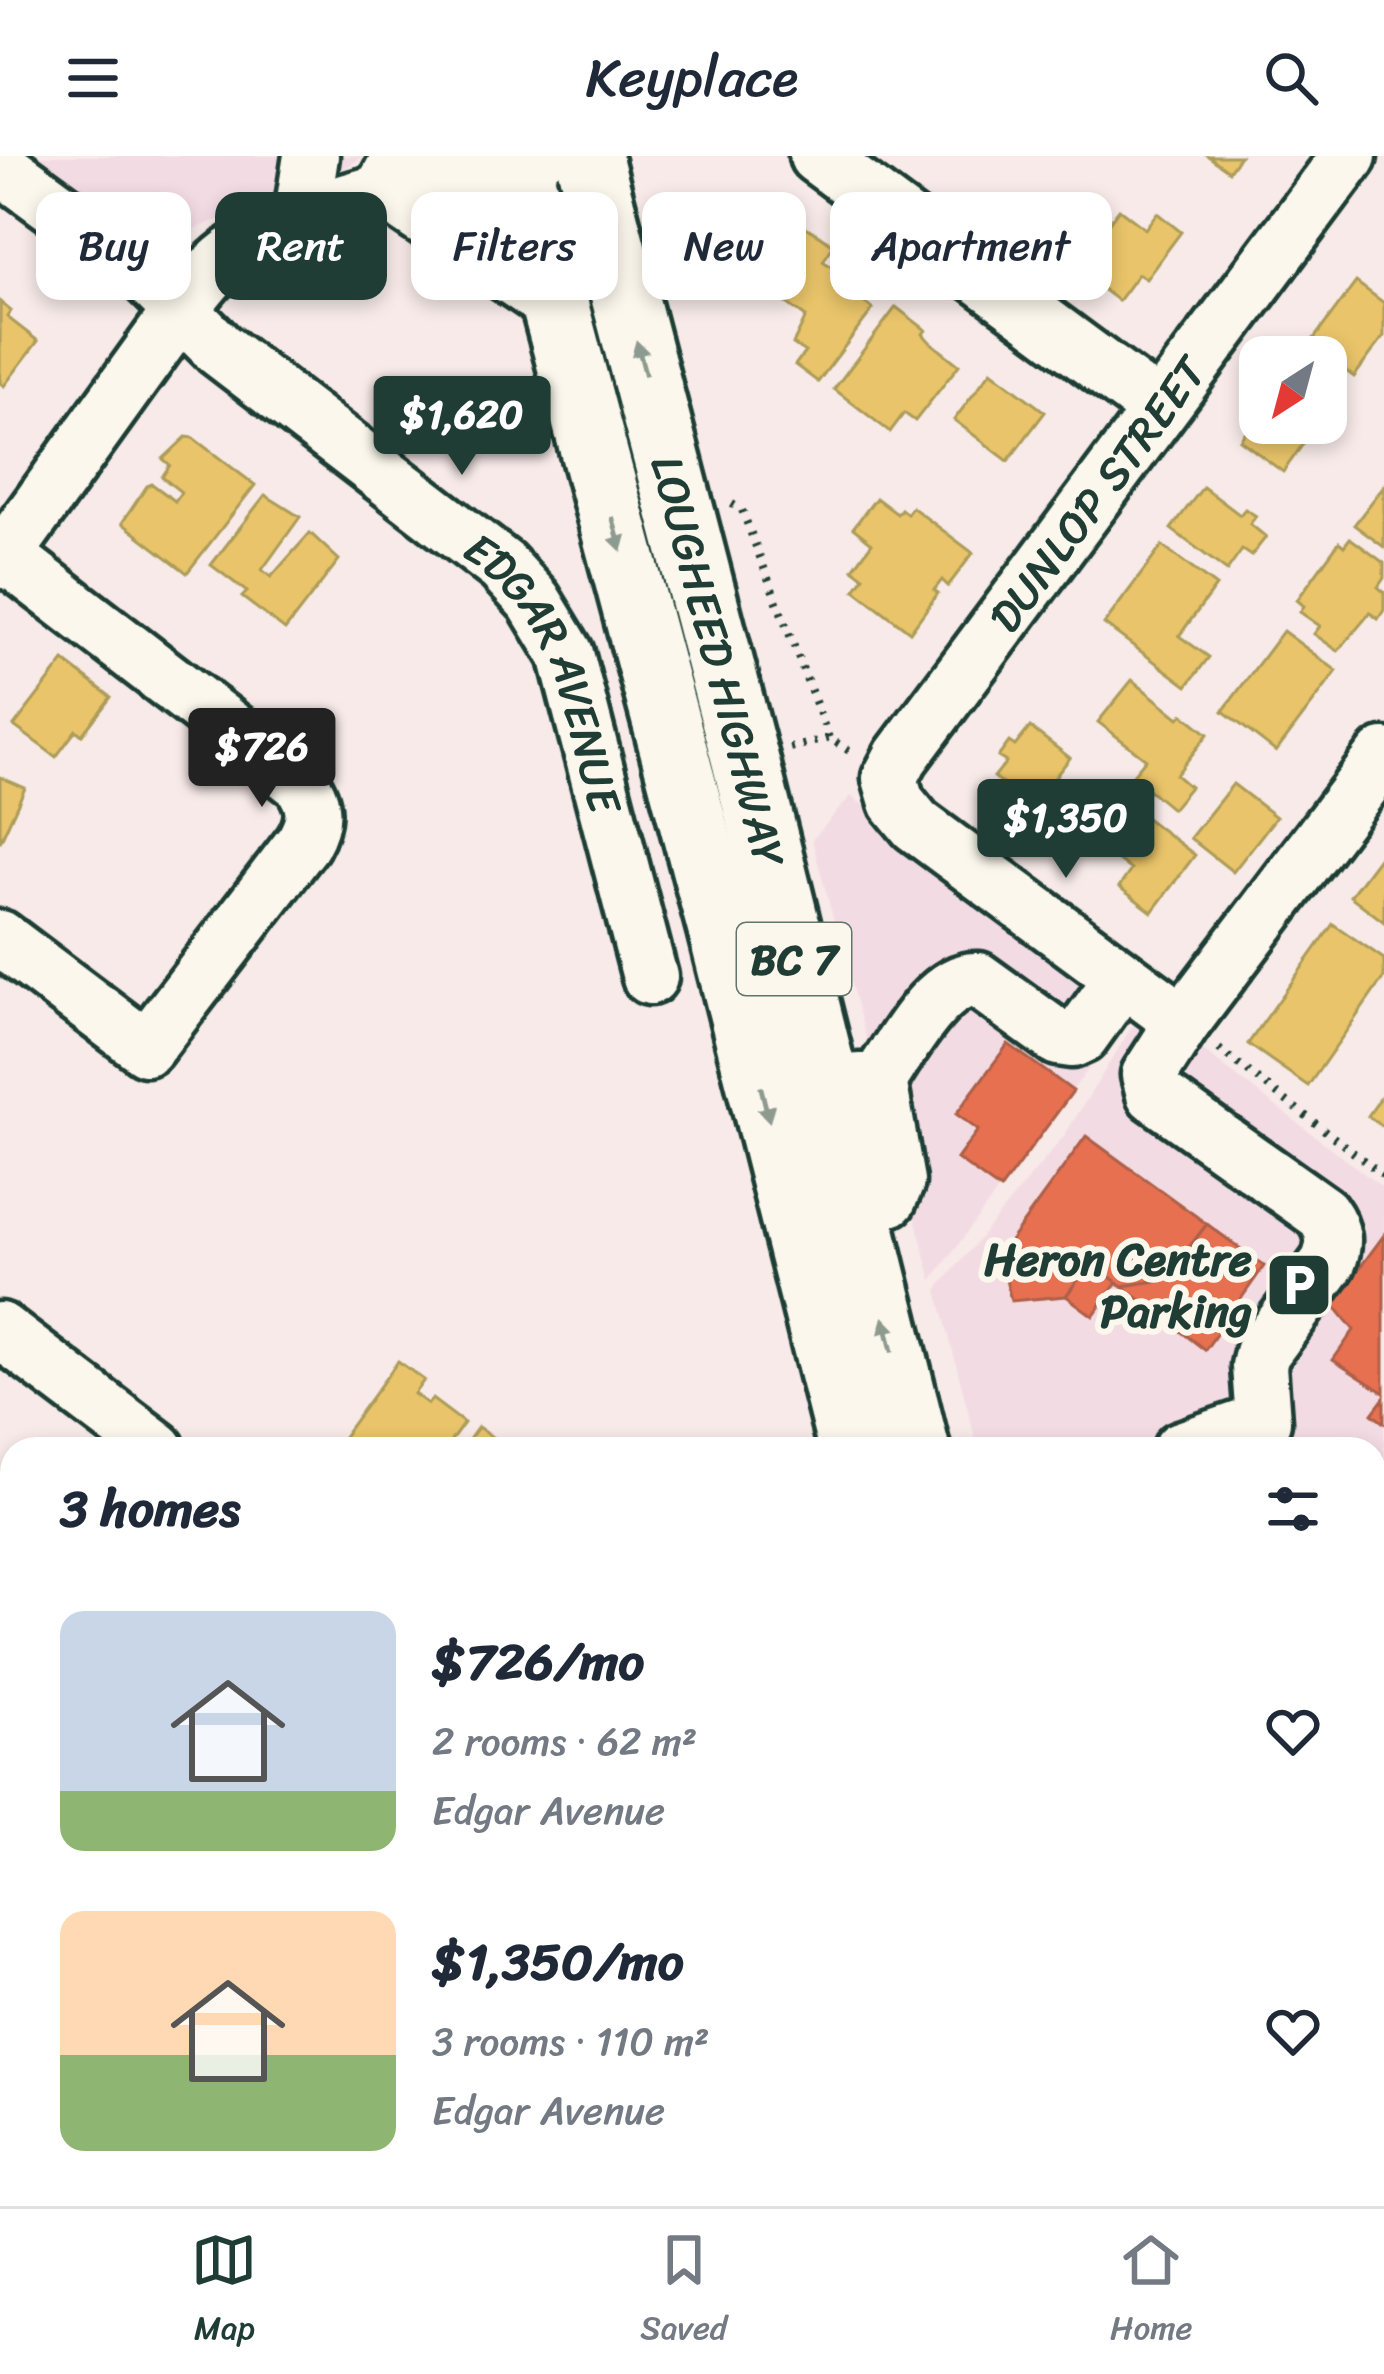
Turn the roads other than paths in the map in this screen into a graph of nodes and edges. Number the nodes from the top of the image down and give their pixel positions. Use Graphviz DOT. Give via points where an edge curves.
graph roads {
  1 [pos="311,156"];
  2 [pos="588,156"];
  3 [pos="817,156"];
  4 [pos="1349,156"];
  5 [pos="523,158"];
  6 [pos="0,166"];
  7 [pos="399,172"];
  8 [pos="305,192"];
  9 [pos="358,192"];
  10 [pos="424,192"];
  11 [pos="531,192"];
  12 [pos="215,269"];
  13 [pos="555,300"];
  14 [pos="180,311"];
  15 [pos="1159,409"];
  16 [pos="8,536"];
  17 [pos="1384,756"];
  18 [pos="722,928"];
  19 [pos="0,938"];
  20 [pos="650,977"];
  21 [pos="1122,979"];
  22 [pos="1183,1022"];
  23 [pos="852,1081"];
  24 [pos="0,1330"];
  25 [pos="855,1436"];
  26 [pos="141,1437"];
  27 [pos="913,1437"];
  28 [pos="1216,1437"];
  1 -- 8 [label="street"];
  23 -- 2 [label="main road, LOUGHEED HIGHWAY / BC 7, one-way" via="746,759"];
  3 -- 15 [label="street"];
  4 -- 15 [label="street, DUNLOP STREET"];
  5 -- 7 [label="street"];
  5 -- 11 [label="main road, LOUGHEED HIGHWAY / BC 7"];
  6 -- 14 [label="street, EDGAR AVENUE" via="134,264"];
  7 -- 9 [label="street"];
  7 -- 10 [label="main road"];
  12 -- 14 [label="street"];
  13 -- 18 [label="main road, LOUGHEED HIGHWAY / BC 7, one-way"];
  14 -- 16 [label="street"];
  14 -- 20 [label="street, EDGAR AVENUE" via="502,566 534,601 566,654"];
  15 -- 21 [label="street, DUNLOP STREET" via="890,778 916,825"];
  16 -- 19 [label="street" via="301,783 314,806 303,843 146,1048"];
  17 -- 22 [label="street"];
  18 -- 23 [label="street" via="804,1068"];
  18 -- 25 [label="main road, LOUGHEED HIGHWAY / BC 7, one-way"];
  21 -- 22 [label="street"];
  21 -- 23 [label="street" via="1081,1036 1066,1040 978,980 954,983"];
  22 -- 28 [label="street" via="1153,1064 1154,1094 1322,1213 1335,1246 1262,1354 1263,1421"];
  27 -- 23 [label="main road, LOUGHEED HIGHWAY / BC 7, one-way" via="856,1209"];
  24 -- 26 [label="street"];
}
